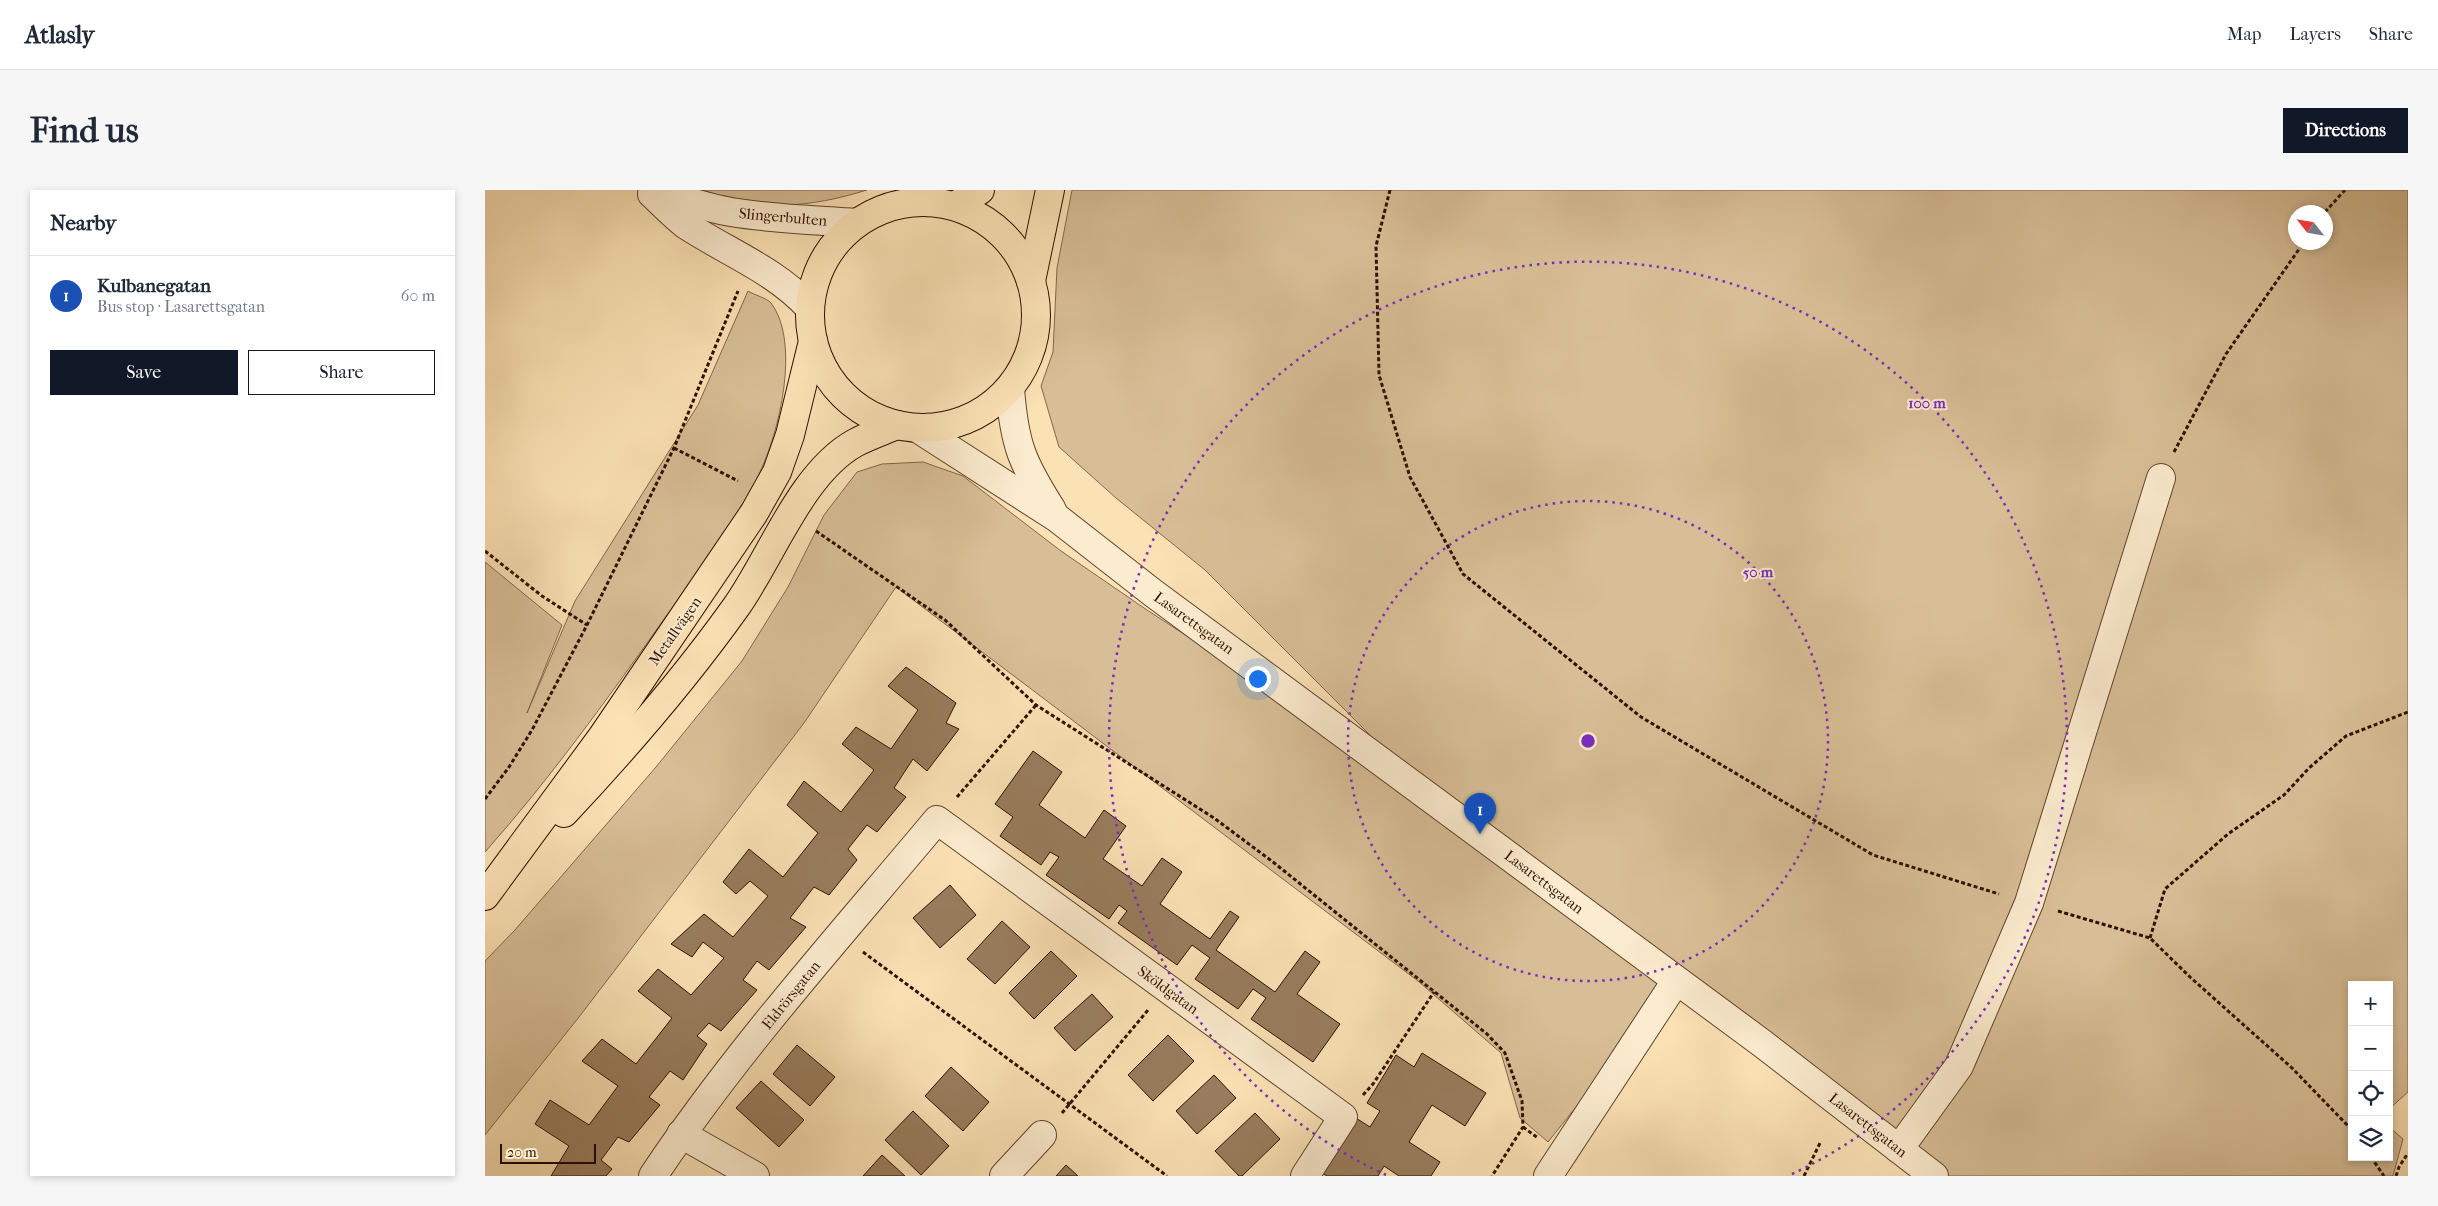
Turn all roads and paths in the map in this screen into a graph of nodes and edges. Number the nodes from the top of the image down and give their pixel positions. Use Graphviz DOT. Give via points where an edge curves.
graph roads {
  1 [pos="647,190"];
  2 [pos="653,190"];
  3 [pos="980,190"];
  4 [pos="1050,190"];
  5 [pos="1390,190"];
  6 [pos="2345,190"];
  7 [pos="2331,205"];
  8 [pos="955,206"];
  9 [pos="857,223"];
  10 [pos="2298,250"];
  11 [pos="1031,281"];
  12 [pos="741,282"];
  13 [pos="810,308"];
  14 [pos="813,341"];
  15 [pos="1010,388"];
  16 [pos="907,427"];
  17 [pos="674,448"];
  18 [pos="2161,478"];
  19 [pos="744,484"];
  20 [pos="1057,518"];
  21 [pos="810,526"];
  22 [pos="485,551"];
  23 [pos="587,625"];
  24 [pos="1037,704"];
  25 [pos="2408,712"];
  26 [pos="485,799"];
  27 [pos="937,820"];
  28 [pos="485,897"];
  29 [pos="2029,903"];
  30 [pos="841,935"];
  31 [pos="2150,938"];
  32 [pos="1676,981"];
  33 [pos="1166,989"];
  34 [pos="1433,992"];
  35 [pos="1069,1105"];
  36 [pos="1343,1117"];
  37 [pos="2348,1126"];
  38 [pos="681,1134"];
  39 [pos="1042,1136"];
  40 [pos="1821,1141"];
  41 [pos="1899,1149"];
  42 [pos="2408,1153"];
  43 [pos="2374,1161"];
  44 [pos="653,1176"];
  45 [pos="755,1176"];
  46 [pos="1004,1176"];
  47 [pos="1167,1176"];
  48 [pos="1305,1176"];
  49 [pos="1493,1176"];
  50 [pos="1548,1176"];
  51 [pos="1804,1176"];
  52 [pos="1934,1176"];
  53 [pos="2384,1176"];
  54 [pos="2396,1176"];
  1 -- 13 [label="street" via="685,224 778,278"];
  2 -- 9 [label="street, Slingerbulten" via="731,212"];
  3 -- 8 [label="main road"];
  4 -- 11 [label="main road"];
  5 -- 29 [label="path" via="1376,246 1379,375 1410,477 1463,574 1641,717 1873,855"];
  6 -- 7 [label="path"];
  8 -- 9 [label="main road" via="935,202 901,204"];
  8 -- 11 [label="main road" via="989,222 1003,234 1015,248"];
  9 -- 13 [label="main road" via="829,252 813,288"];
  10 -- 18 [label="path" via="2226,354"];
  11 -- 15 [label="main road" via="1036,318 1034,337 1029,356"];
  12 -- 17 [label="path"];
  13 -- 14 [label="main road"];
  14 -- 16 [label="main road" via="819,361 843,395 865,412"];
  14 -- 28 [label="main road, Metallvägen" via="790,435 777,472 754,513 602,737"];
  15 -- 16 [label="main road" via="995,403 958,423"];
  15 -- 20 [label="street, Lasarettsgatan" via="1013,425 1027,472"];
  16 -- 20 [label="street, Lasarettsgatan"];
  16 -- 28 [label="main road, Metallvägen" via="855,444 835,458 803,497 737,606 689,670 622,752"];
  17 -- 19 [label="path"];
  17 -- 23 [label="path"];
  18 -- 29 [label="street"];
  20 -- 32 [label="street, Lasarettsgatan" via="1153,593"];
  21 -- 24 [label="path" via="945,620"];
  22 -- 23 [label="path" via="542,596"];
  23 -- 26 [label="path" via="532,730"];
  24 -- 27 [label="path"];
  24 -- 34 [label="path" via="1214,818"];
  25 -- 31 [label="path" via="2346,736 2284,795 2228,834 2193,864 2165,889"];
  27 -- 30 [label="street, Eldrörsgatan"];
  27 -- 33 [label="street, Sköldgatan"];
  29 -- 31 [label="path"];
  29 -- 41 [label="street" via="1959,1066"];
  30 -- 35 [label="path"];
  30 -- 38 [label="street, Eldrörsgatan"];
  31 -- 37 [label="path" via="2292,1068"];
  32 -- 41 [label="street, Lasarettsgatan"];
  32 -- 50 [label="street"];
  33 -- 35 [label="path"];
  33 -- 36 [label="street, Sköldgatan"];
  34 -- 36 [label="path" via="1373,1084"];
  34 -- 49 [label="path" via="1487,1034 1505,1053 1522,1101 1523,1127"];
  35 -- 39 [label="path"];
  35 -- 47 [label="path"];
  36 -- 48 [label="street"];
  38 -- 44 [label="street, Eldrörsgatan"];
  38 -- 45 [label="street"];
  39 -- 46 [label="street"];
  40 -- 51 [label="path"];
  41 -- 52 [label="street, Lasarettsgatan"];
  42 -- 54 [label="path"];
  43 -- 53 [label="path"];
}
